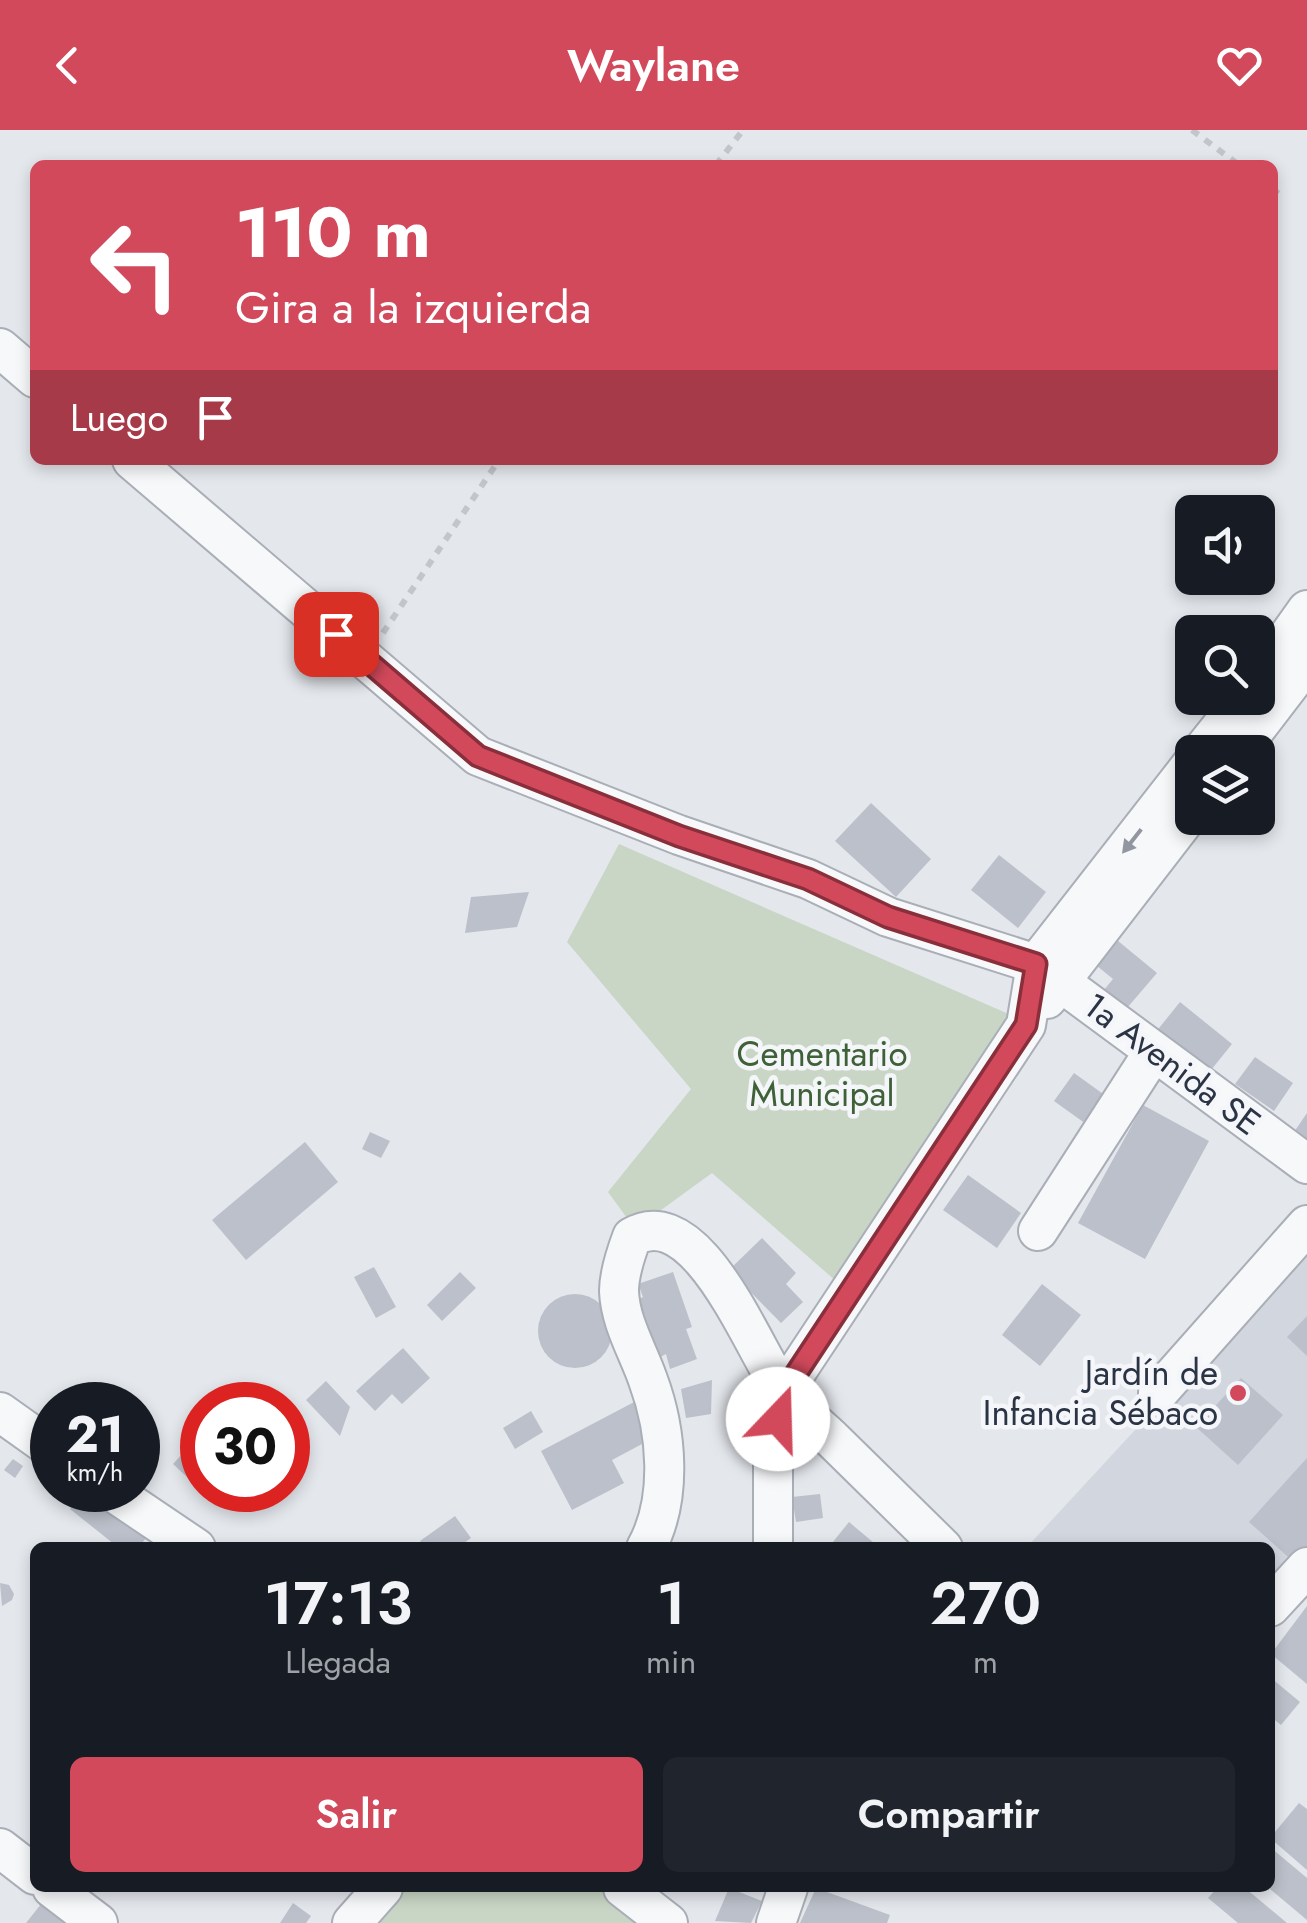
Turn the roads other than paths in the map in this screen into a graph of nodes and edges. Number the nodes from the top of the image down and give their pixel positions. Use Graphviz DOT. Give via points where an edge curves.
graph roads {
  1 [pos="0,348"];
  2 [pos="30,374"];
  3 [pos="138,465"];
  4 [pos="1307,610"];
  5 [pos="1275,655"];
  6 [pos="1307,662"];
  7 [pos="1230,715"];
  8 [pos="1215,735"];
  9 [pos="1251,735"];
  10 [pos="1175,789"];
  11 [pos="1175,830"];
  12 [pos="1049,973"];
  13 [pos="1154,1051"];
  14 [pos="1307,1164"];
  15 [pos="1307,1225"];
  16 [pos="1038,1231"];
  17 [pos="784,1392"];
  18 [pos="1158,1394"];
  19 [pos="0,1412"];
  20 [pos="30,1433"];
  21 [pos="143,1512"];
  22 [pos="187,1542"];
  23 [pos="649,1542"];
  24 [pos="773,1542"];
  25 [pos="936,1542"];
  26 [pos="1307,1567"];
  27 [pos="1275,1602"];
  28 [pos="0,1848"];
  29 [pos="30,1870"];
  30 [pos="57,1892"];
  31 [pos="379,1892"];
  32 [pos="628,1892"];
  33 [pos="787,1892"];
  34 [pos="98,1923"];
  35 [pos="352,1923"];
  36 [pos="668,1923"];
  37 [pos="776,1923"];
  1 -- 2 [label="street"];
  3 -- 12 [label="street, 1a Avenida SE" via="478,756"];
  4 -- 5 [label="street"];
  6 -- 9 [label="street"];
  7 -- 8 [label="street"];
  10 -- 12 [label="street, one-way"];
  11 -- 12 [label="street"];
  12 -- 13 [label="street, 1a Avenida SE"];
  12 -- 17 [label="street" via="1026,1025"];
  13 -- 14 [label="street, 1a Avenida SE"];
  13 -- 16 [label="street"];
  15 -- 18 [label="street"];
  17 -- 23 [label="street" via="728,1290 662,1231 632,1238 621,1304 662,1431 664,1482"];
  17 -- 24 [label="street" via="773,1446"];
  17 -- 25 [label="street"];
  19 -- 20 [label="street"];
  21 -- 22 [label="street"];
  26 -- 27 [label="street"];
  28 -- 29 [label="street"];
  30 -- 34 [label="street"];
  31 -- 35 [label="street"];
  32 -- 36 [label="street"];
  33 -- 37 [label="street"];
}
